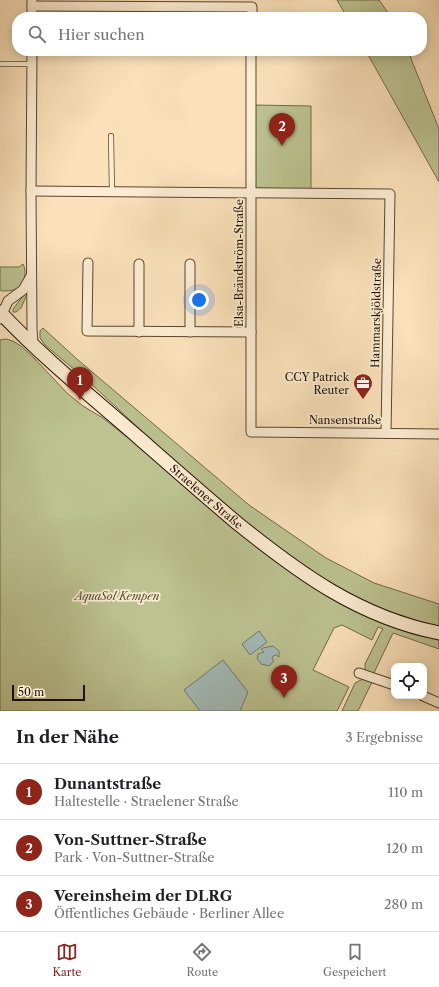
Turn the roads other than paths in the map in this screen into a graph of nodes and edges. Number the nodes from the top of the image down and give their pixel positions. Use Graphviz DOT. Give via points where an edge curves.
graph roads {
  1 [pos="32,3"];
  2 [pos="194,4"];
  3 [pos="252,12"];
  4 [pos="32,56"];
  5 [pos="251,56"];
  6 [pos="0,64"];
  7 [pos="32,64"];
  8 [pos="111,136"];
  9 [pos="31,191"];
  10 [pos="112,192"];
  11 [pos="251,193"];
  12 [pos="88,263"];
  13 [pos="139,264"];
  14 [pos="190,264"];
  15 [pos="31,276"];
  16 [pos="1,315"];
  17 [pos="139,332"];
  18 [pos="190,332"];
  19 [pos="251,332"];
  20 [pos="33,345"];
  21 [pos="251,432"];
  22 [pos="386,433"];
  23 [pos="439,434"];
  24 [pos="439,633"];
  25 [pos="359,673"];
  26 [pos="391,685"];
  27 [pos="427,698"];
  28 [pos="439,703"];
  1 -- 2 [label="street"];
  2 -- 3 [label="street"];
  4 -- 7 [label="street"];
  5 -- 11 [label="street, Elsa-Brändström-Straße"];
  6 -- 7 [label="lane"];
  7 -- 9 [label="street"];
  8 -- 10 [label="lane"];
  9 -- 10 [label="street"];
  9 -- 15 [label="street"];
  10 -- 11 [label="street"];
  11 -- 19 [label="street, Elsa-Brändström-Straße"];
  11 -- 22 [label="street, Hammarskjöldstraße" via="390,194"];
  12 -- 17 [label="street, Elsa-Brändström-Straße" via="88,331"];
  13 -- 17 [label="street"];
  14 -- 18 [label="street"];
  15 -- 16 [label="street" via="23,290 8,301"];
  15 -- 20 [label="street"];
  16 -- 20 [label="street, Straelener Straße"];
  17 -- 18 [label="street, Elsa-Brändström-Straße"];
  18 -- 19 [label="street, Elsa-Brändström-Straße"];
  19 -- 21 [label="street, Elsa-Brändström-Straße"];
  20 -- 24 [label="street, Straelener Straße" via="203,494 295,568 335,594 365,609 392,620"];
  21 -- 22 [label="street, Nansenstraße"];
  22 -- 23 [label="street, Nansenstraße"];
  25 -- 26 [label="street"];
  27 -- 28 [label="street"];
}
